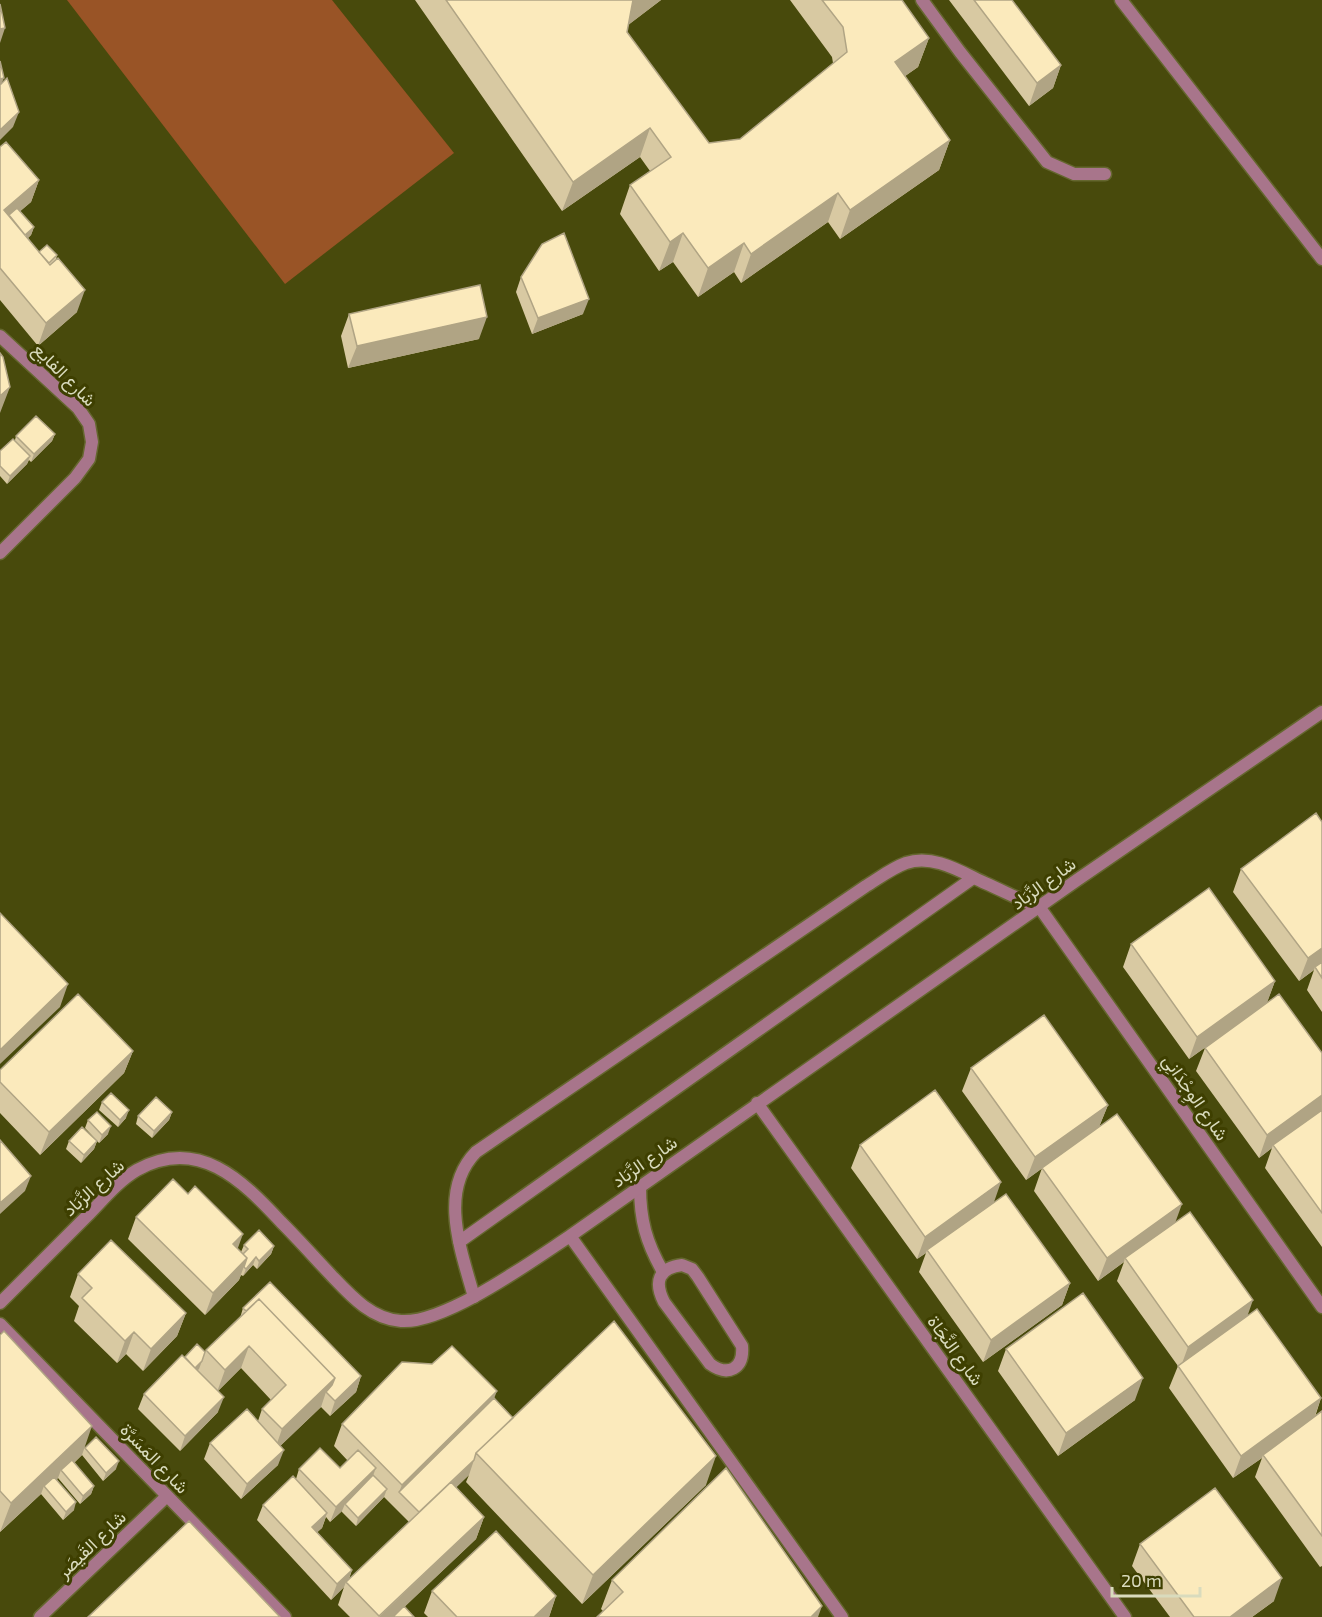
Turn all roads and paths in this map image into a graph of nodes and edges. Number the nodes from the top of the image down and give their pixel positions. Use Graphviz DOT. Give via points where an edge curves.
graph roads {
  1 [pos="922,0"];
  2 [pos="1121,0"];
  3 [pos="1105,174"];
  4 [pos="1322,259"];
  5 [pos="0,336"];
  6 [pos="0,553"];
  7 [pos="1322,712"];
  8 [pos="974,878"];
  9 [pos="1040,908"];
  10 [pos="757,1103"];
  11 [pos="640,1186"];
  12 [pos="570,1236"];
  13 [pos="459,1242"];
  14 [pos="663,1272"];
  15 [pos="474,1297"];
  16 [pos="0,1303"];
  17 [pos="1322,1307"];
  18 [pos="0,1324"];
  19 [pos="167,1496"];
  20 [pos="40,1617"];
  21 [pos="285,1617"];
  22 [pos="842,1617"];
  23 [pos="1125,1617"];
  1 -- 3 [label="street" via="1047,162 1074,174"];
  2 -- 4 [label="street"];
  5 -- 6 [label="street, شارع الفايع" via="78,408 89,424 92,442 89,459 75,478"];
  7 -- 9 [label="street, شارع الزَّبَاد"];
  8 -- 9 [label="street"];
  8 -- 13 [label="street"];
  8 -- 13 [label="street" via="958,868 927,861 908,862 891,870 476,1152 460,1174 456,1191"];
  9 -- 10 [label="street, شارع الزَّبَاد"];
  9 -- 17 [label="street, شارع الوِجْدَانِي"];
  10 -- 11 [label="street, شارع الزَّبَاد"];
  10 -- 23 [label="street, شارع النَّجَاة"];
  11 -- 12 [label="street, شارع الزَّبَاد"];
  11 -- 14 [label="street" via="644,1231"];
  12 -- 15 [label="street, شارع الزَّبَاد"];
  12 -- 22 [label="street"];
  13 -- 15 [label="street"];
  14 -- 14 [label="street" via="658,1282 664,1302 710,1364 728,1371 738,1366 743,1356 738,1337 692,1269 671,1266"];
  15 -- 16 [label="street, شارع الزَّبَاد" via="423,1318 401,1321 377,1315 353,1298 252,1191 206,1161 182,1158 137,1171"];
  18 -- 19 [label="street, شارع المَسَرَّة"];
  19 -- 20 [label="street, شارع القَيصَر"];
  19 -- 21 [label="street, شارع المَسَرَّة"];
}
